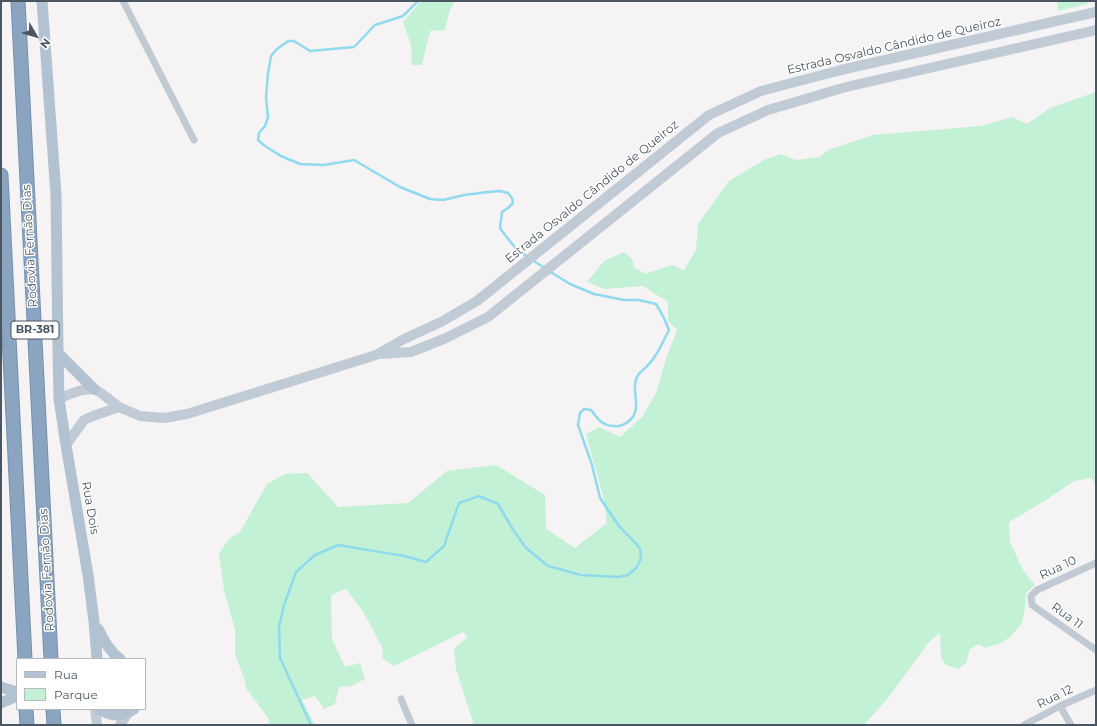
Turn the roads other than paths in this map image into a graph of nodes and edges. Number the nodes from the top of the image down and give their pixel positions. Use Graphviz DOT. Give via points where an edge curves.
graph roads {
  1 [pos="18,1"];
  2 [pos="45,1"];
  3 [pos="123,1"];
  4 [pos="1096,12"];
  5 [pos="1096,30"];
  6 [pos="194,140"];
  7 [pos="1,175"];
  8 [pos="58,353"];
  9 [pos="376,355"];
  10 [pos="94,389"];
  11 [pos="59,399"];
  12 [pos="119,407"];
  13 [pos="66,446"];
  14 [pos="1096,563"];
  15 [pos="1031,596"];
  16 [pos="94,621"];
  17 [pos="1096,650"];
  18 [pos="25,658"];
  19 [pos="51,658"];
  20 [pos="97,658"];
  21 [pos="119,658"];
  22 [pos="1,686"];
  23 [pos="1096,690"];
  24 [pos="16,692"];
  25 [pos="16,696"];
  26 [pos="401,699"];
  27 [pos="1,704"];
  28 [pos="1060,706"];
  29 [pos="26,710"];
  30 [pos="53,710"];
  31 [pos="95,710"];
  32 [pos="101,710"];
  33 [pos="131,711"];
  34 [pos="27,725"];
  35 [pos="54,725"];
  36 [pos="97,725"];
  37 [pos="120,725"];
  38 [pos="412,725"];
  39 [pos="1024,725"];
  40 [pos="1071,725"];
  1 -- 19 [label="highway, Rodovia Fernão Dias / BR-381"];
  2 -- 8 [label="main road, Rua Dois" via="56,195"];
  3 -- 6 [label="street"];
  4 -- 9 [label="main road, Estrada Osvaldo Cândido de Queiroz" via="841,70 761,91 709,115 477,301"];
  5 -- 9 [label="main road" via="846,87 768,110 718,134 488,317 411,352"];
  7 -- 18 [label="highway, Rodovia Fernão Dias / BR-381"];
  8 -- 10 [label="main road"];
  8 -- 11 [label="main road, Rua Dois"];
  9 -- 12 [label="main road, Estrada Osvaldo Cândido de Queiroz" via="187,414 164,418 140,416"];
  10 -- 11 [label="main road" via="82,390"];
  10 -- 12 [label="main road, Estrada Osvaldo Cândido de Queiroz"];
  11 -- 13 [label="main road, Rua Dois"];
  12 -- 13 [label="main road" via="84,420"];
  13 -- 16 [label="main road, Rua Dois"];
  14 -- 15 [label="street, Rua 10" via="1037,590"];
  15 -- 17 [label="street, Rua 11" via="1032,605"];
  16 -- 20 [label="main road, Rua Dois"];
  16 -- 21 [label="main road, Rua Dois" via="105,643"];
  22 -- 24 [label="main road"];
  23 -- 28 [label="street, Rua 12"];
  25 -- 27 [label="main road"];
  26 -- 38 [label="street"];
  28 -- 39 [label="street, Rua 12"];
  28 -- 40 [label="street"];
  29 -- 34 [label="highway"];
  30 -- 35 [label="highway"];
  31 -- 36 [label="main road"];
  32 -- 33 [label="main road" via="118,716"];
  33 -- 37 [label="main road"];
}
